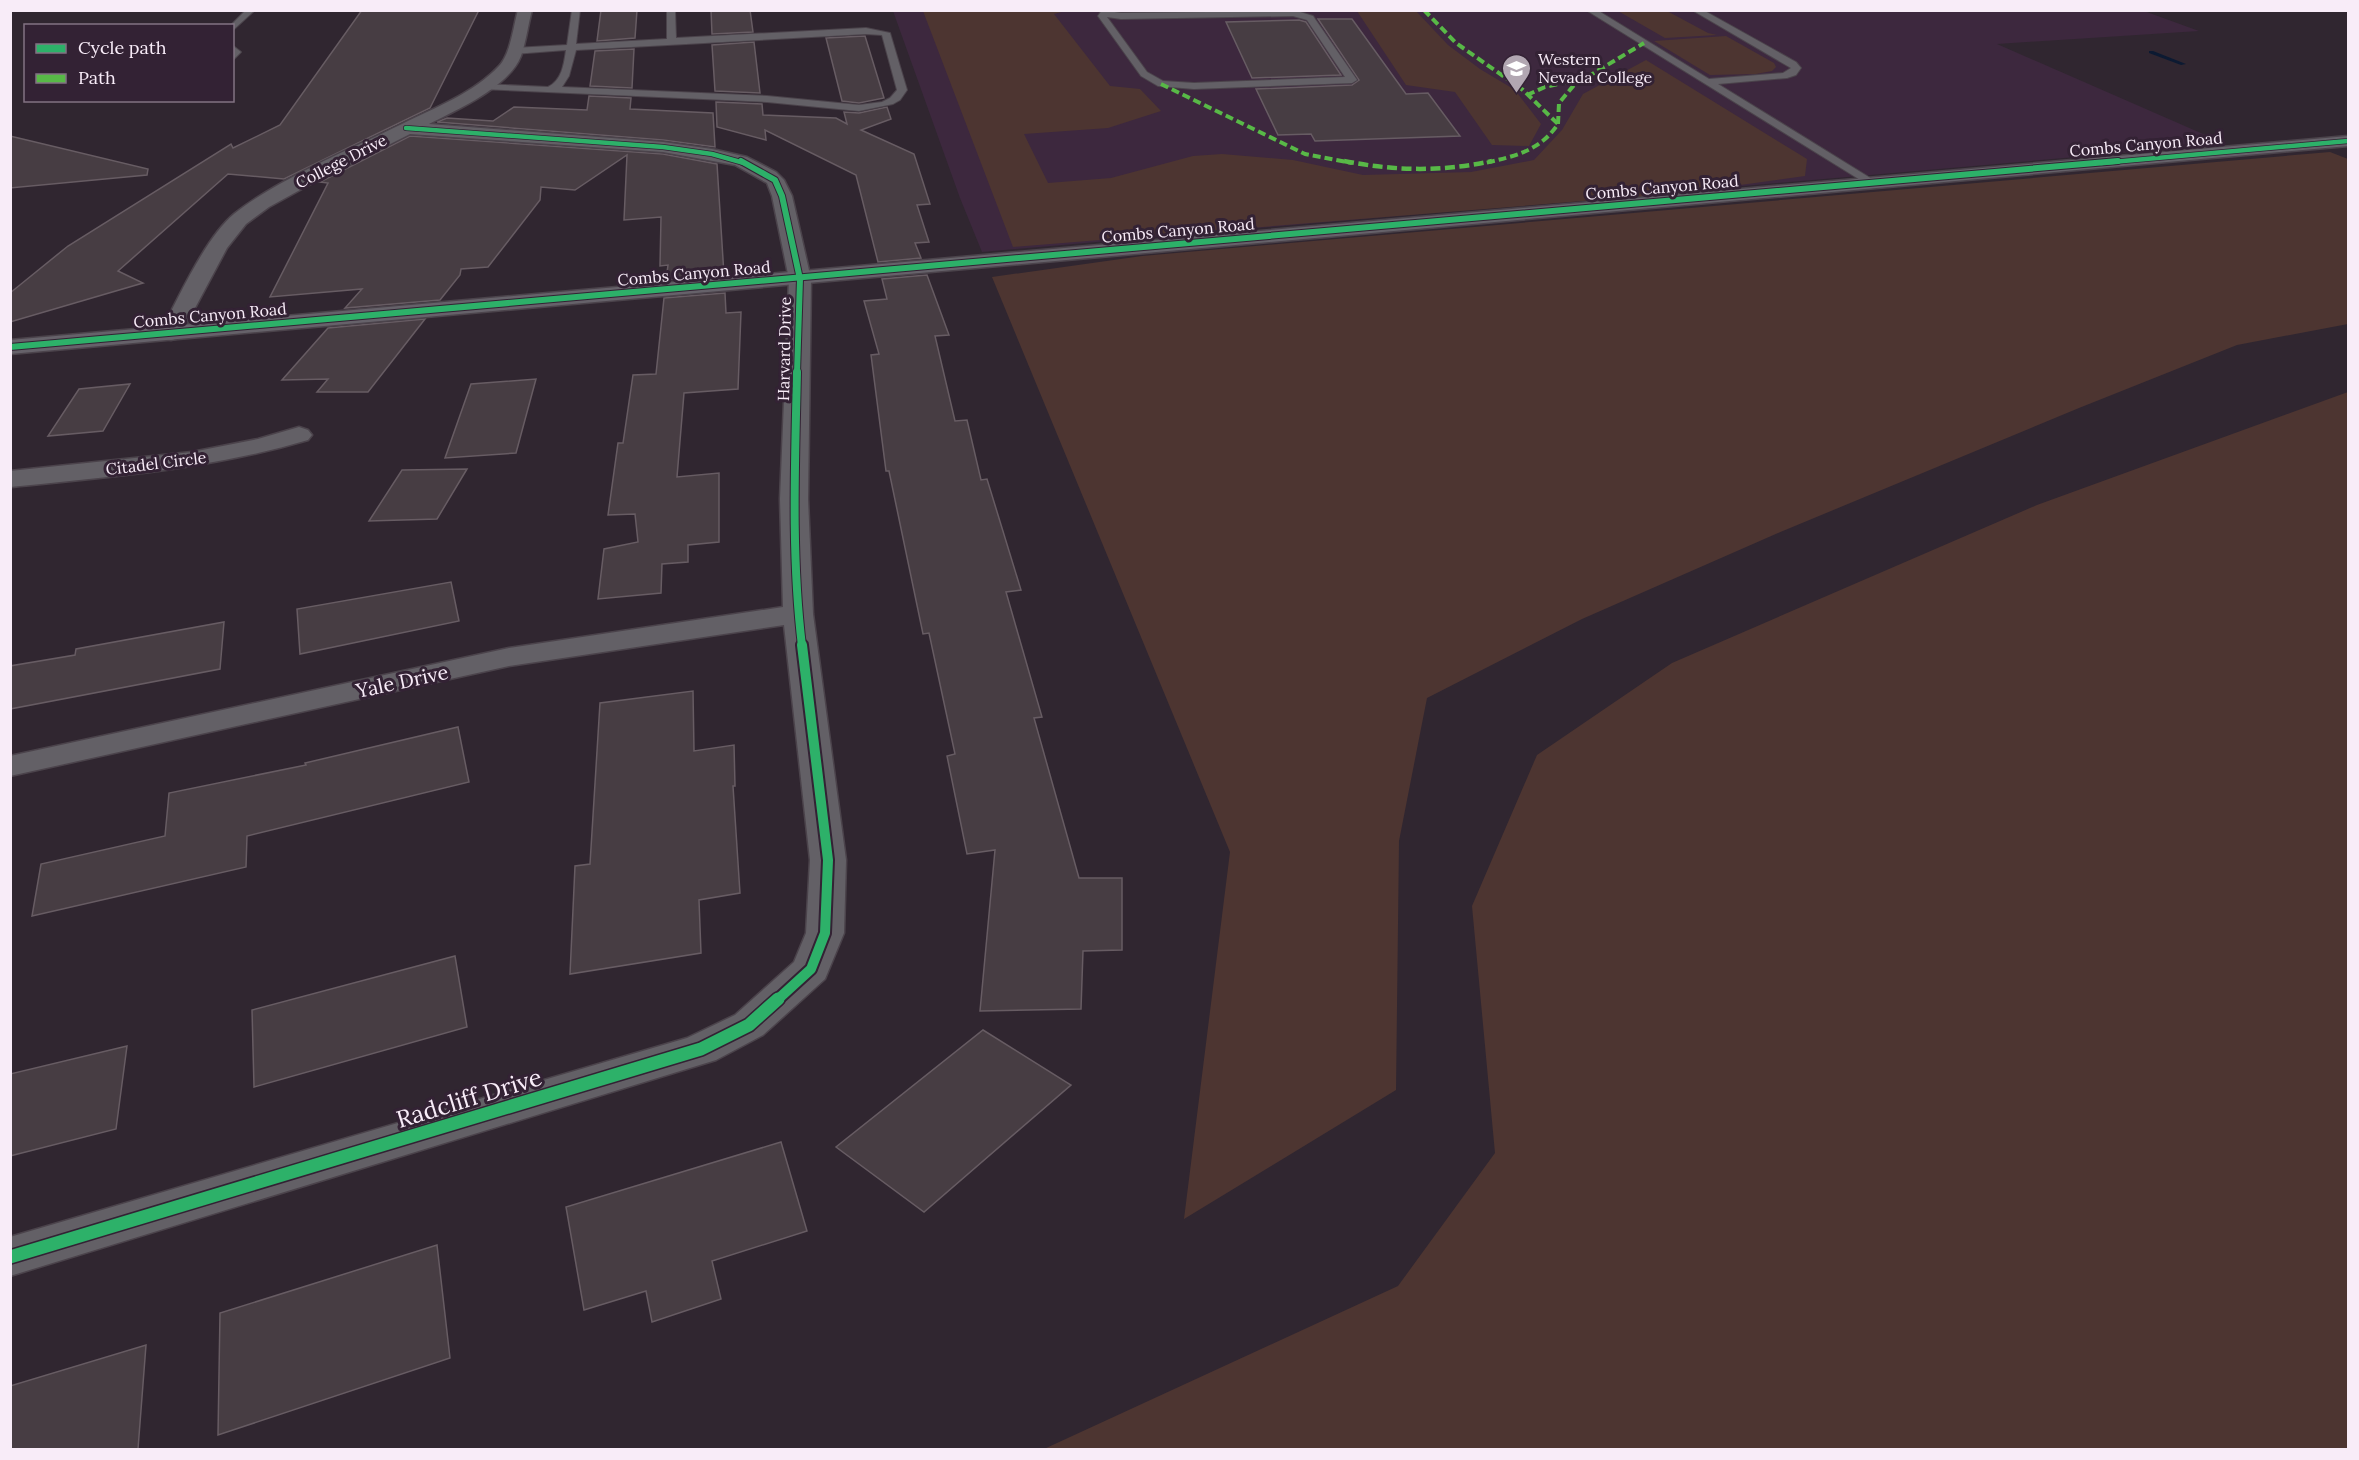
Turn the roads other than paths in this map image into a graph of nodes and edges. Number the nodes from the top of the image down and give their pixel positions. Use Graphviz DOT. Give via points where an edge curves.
graph roads {
  1 [pos="252,10"];
  2 [pos="525,10"];
  3 [pos="576,10"];
  4 [pos="671,10"];
  5 [pos="1590,10"];
  6 [pos="1696,10"];
  7 [pos="1106,12"];
  8 [pos="234,26"];
  9 [pos="673,42"];
  10 [pos="571,48"];
  11 [pos="514,51"];
  12 [pos="1709,82"];
  13 [pos="484,87"];
  14 [pos="549,90"];
  15 [pos="406,128"];
  16 [pos="2349,141"];
  17 [pos="1874,184"];
  18 [pos="800,279"];
  19 [pos="171,333"];
  20 [pos="10,347"];
  21 [pos="299,435"];
  22 [pos="10,479"];
  23 [pos="798,614"];
  24 [pos="10,766"];
  25 [pos="828,860"];
  26 [pos="10,1257"];
  1 -- 8 [label="lane"];
  2 -- 11 [label="street, College Drive"];
  3 -- 10 [label="lane"];
  4 -- 9 [label="lane"];
  5 -- 12 [label="lane"];
  6 -- 12 [label="lane" via="1796,68 1777,77"];
  7 -- 7 [label="lane" via="1102,16 1144,75 1161,84 1352,80 1310,18 1294,13"];
  9 -- 10 [label="lane"];
  9 -- 14 [label="lane" via="878,31 886,33 902,90 892,102 836,108 775,100"];
  10 -- 11 [label="lane"];
  10 -- 14 [label="lane" via="560,85"];
  11 -- 13 [label="street, College Drive" via="505,69"];
  12 -- 17 [label="lane"];
  13 -- 14 [label="lane"];
  13 -- 15 [label="street, College Drive"];
  15 -- 18 [label="street, Harvard Drive" via="663,147 741,161 775,180"];
  15 -- 19 [label="street, College Drive" via="262,203 239,220 218,247"];
  16 -- 17 [label="street, Combs Canyon Road"];
  17 -- 18 [label="street, Combs Canyon Road"];
  18 -- 19 [label="street, Combs Canyon Road"];
  18 -- 23 [label="street, Harvard Drive" via="794,499"];
  19 -- 20 [label="street, Combs Canyon Road"];
  21 -- 22 [label="street, Citadel Circle" via="181,461"];
  23 -- 24 [label="street, Yale Drive" via="509,657"];
  23 -- 25 [label="street, Harvard Drive"];
  25 -- 26 [label="street, Radcliff Drive" via="825,933 811,969 748,1025 701,1049"];
}
